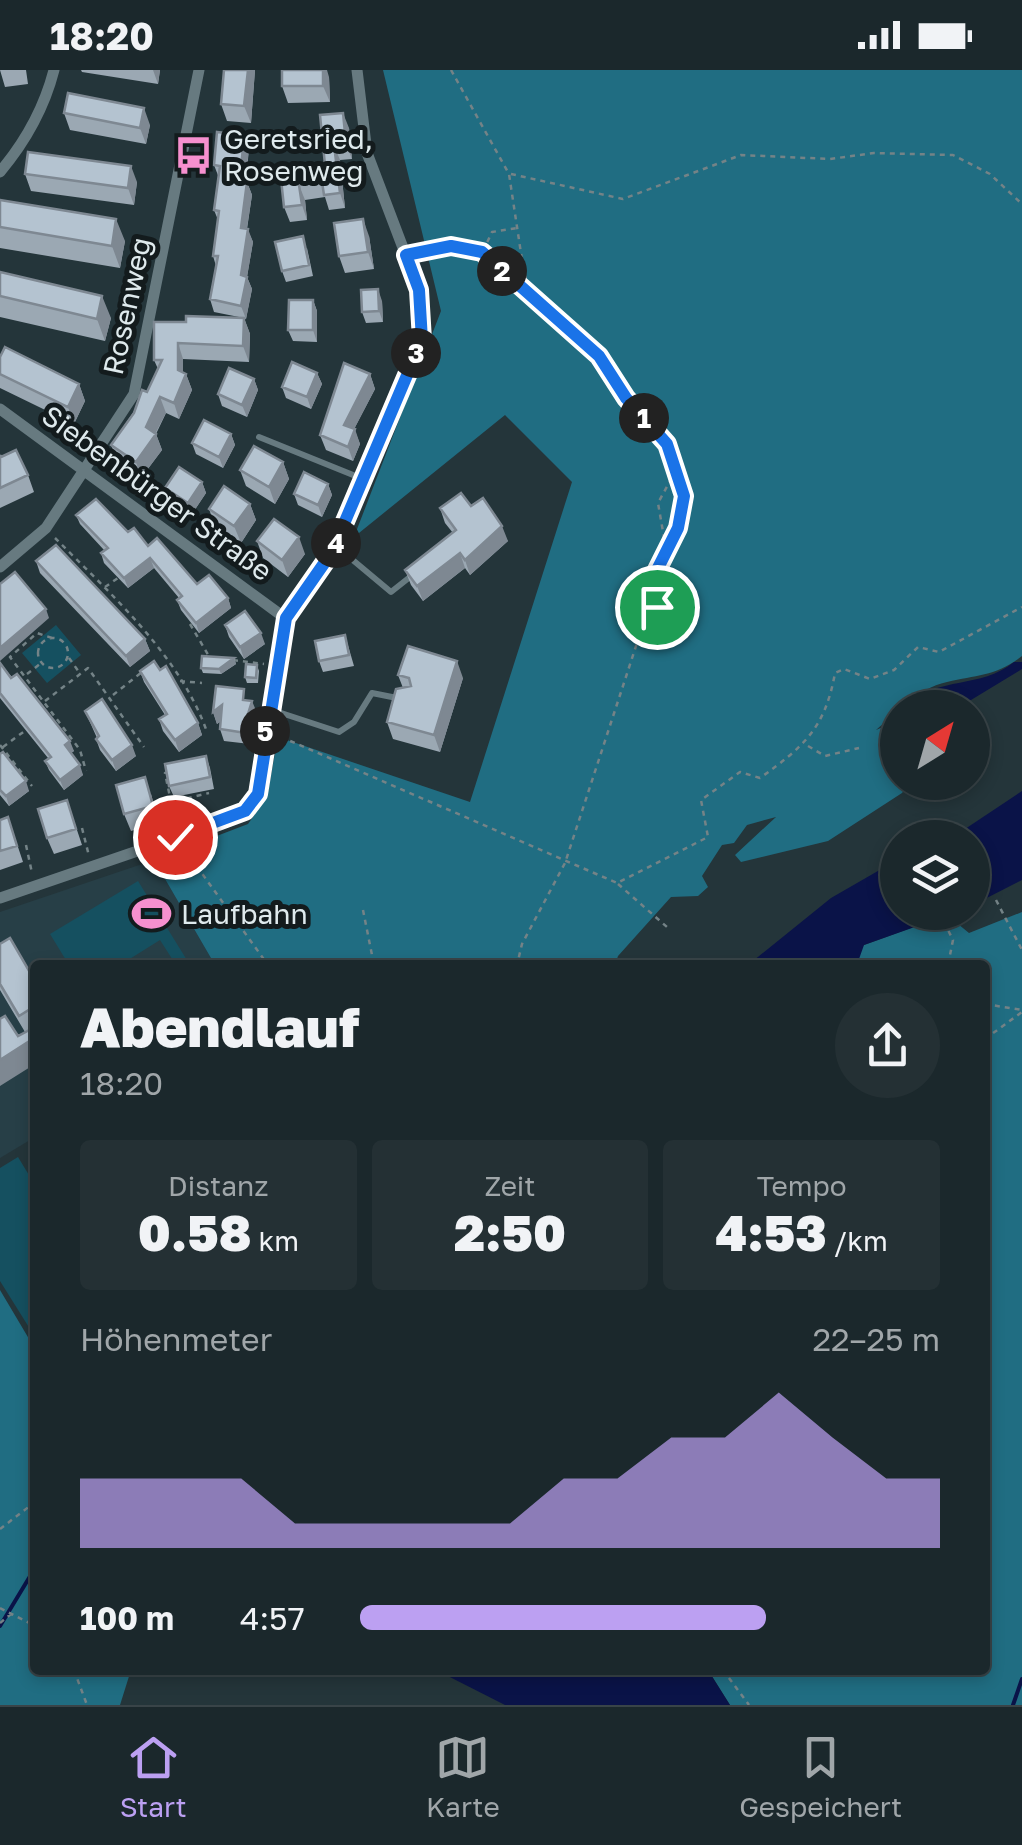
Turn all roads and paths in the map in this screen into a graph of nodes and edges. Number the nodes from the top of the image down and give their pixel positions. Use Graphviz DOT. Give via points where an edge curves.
graph roads {
  1 [pos="54,70"];
  2 [pos="199,70"];
  3 [pos="357,70"];
  4 [pos="450,70"];
  5 [pos="0,172"];
  6 [pos="510,174"];
  7 [pos="1022,204"];
  8 [pos="517,228"];
  9 [pos="482,252"];
  10 [pos="406,255"];
  11 [pos="533,298"];
  12 [pos="0,409"];
  13 [pos="258,438"];
  14 [pos="86,470"];
  15 [pos="676,471"];
  16 [pos="363,479"];
  17 [pos="46,528"];
  18 [pos="335,545"];
  19 [pos="666,551"];
  20 [pos="428,562"];
  21 [pos="0,567"];
  22 [pos="123,574"];
  23 [pos="105,588"];
  24 [pos="1022,608"];
  25 [pos="286,618"];
  26 [pos="190,624"];
  27 [pos="52,638"];
  28 [pos="68,657"];
  29 [pos="42,662"];
  30 [pos="276,665"];
  31 [pos="150,666"];
  32 [pos="80,673"];
  33 [pos="25,676"];
  34 [pos="180,681"];
  35 [pos="202,683"];
  36 [pos="110,697"];
  37 [pos="44,701"];
  38 [pos="411,701"];
  39 [pos="268,709"];
  40 [pos="52,712"];
  41 [pos="40,720"];
  42 [pos="27,729"];
  43 [pos="266,730"];
  44 [pos="207,732"];
  45 [pos="806,745"];
  46 [pos="1,746"];
  47 [pos="144,747"];
  48 [pos="859,748"];
  49 [pos="177,770"];
  50 [pos="86,771"];
  51 [pos="32,786"];
  52 [pos="209,793"];
  53 [pos="158,801"];
  54 [pos="82,828"];
  55 [pos="171,838"];
  56 [pos="26,845"];
  57 [pos="565,863"];
  58 [pos="92,865"];
  59 [pos="617,883"];
  60 [pos="35,886"];
  61 [pos="0,898"];
  62 [pos="996,900"];
  63 [pos="363,910"];
  64 [pos="666,927"];
  65 [pos="948,930"];
  66 [pos="1022,950"];
  67 [pos="264,960"];
  68 [pos="373,960"];
  69 [pos="519,960"];
  70 [pos="949,960"];
  71 [pos="990,1005"];
  72 [pos="1022,1011"];
  73 [pos="990,1035"];
  74 [pos="30,1506"];
  75 [pos="0,1530"];
  76 [pos="0,1608"];
  77 [pos="12,1613"];
  78 [pos="0,1623"];
  79 [pos="30,1623"];
  80 [pos="76,1675"];
  81 [pos="727,1675"];
  82 [pos="87,1705"];
  83 [pos="749,1705"];
  1 -- 5 [label="street" via="25,142"];
  2 -- 14 [label="street, Rosenweg" via="134,394"];
  3 -- 10 [label="street" via="368,153"];
  4 -- 6 [label="path"];
  6 -- 7 [label="path" via="622,199 741,154 954,155 990,174"];
  6 -- 8 [label="path"];
  8 -- 9 [label="path" via="492,232"];
  8 -- 11 [label="path"];
  9 -- 10 [label="path" via="451,246"];
  9 -- 11 [label="path"];
  10 -- 16 [label="street" via="419,290 422,340"];
  11 -- 15 [label="path" via="599,356 667,444"];
  12 -- 14 [label="street, Siebenbürger Straße"];
  13 -- 16 [label="lane"];
  14 -- 17 [label="street, Rosenweg"];
  14 -- 25 [label="street, Siebenbürger Straße"];
  15 -- 19 [label="path" via="684,496"];
  15 -- 19 [label="path" via="658,503"];
  16 -- 18 [label="street"];
  17 -- 21 [label="street, Rosenweg"];
  17 -- 23 [label="path"];
  18 -- 20 [label="lane" via="390,592"];
  18 -- 25 [label="street"];
  19 -- 57 [label="path" via="655,574 657,607 639,636"];
  22 -- 23 [label="path"];
  23 -- 34 [label="path"];
  24 -- 45 [label="path" via="938,652 918,646 894,670 870,679 844,669 835,673"];
  25 -- 30 [label="street"];
  26 -- 30 [label="path" via="209,658"];
  27 -- 28 [label="path" via="65,644"];
  27 -- 29 [label="path" via="40,645"];
  27 -- 33 [label="path" via="37,633 10,656"];
  28 -- 29 [label="path" via="59,667"];
  28 -- 32 [label="path"];
  29 -- 33 [label="path"];
  30 -- 39 [label="street"];
  31 -- 36 [label="path"];
  32 -- 36 [label="path" via="88,668"];
  32 -- 37 [label="path"];
  33 -- 37 [label="path"];
  34 -- 35 [label="path"];
  34 -- 44 [label="path"];
  36 -- 47 [label="path"];
  37 -- 40 [label="path"];
  38 -- 39 [label="lane" via="372,693 339,732"];
  39 -- 43 [label="street"];
  40 -- 41 [label="path"];
  40 -- 50 [label="path" via="80,750"];
  42 -- 46 [label="path"];
  43 -- 55 [label="street" via="258,794 245,811"];
  43 -- 57 [label="path"];
  45 -- 48 [label="path" via="825,756"];
  45 -- 59 [label="path" via="760,778 740,772 701,800 708,838"];
  46 -- 51 [label="path"];
  49 -- 52 [label="path" via="165,772 171,802"];
  53 -- 55 [label="path"];
  54 -- 58 [label="path"];
  55 -- 58 [label="street"];
  55 -- 67 [label="path"];
  56 -- 60 [label="path"];
  57 -- 59 [label="path"];
  57 -- 69 [label="path"];
  58 -- 60 [label="street"];
  59 -- 64 [label="path"];
  60 -- 61 [label="street"];
  62 -- 66 [label="path"];
  63 -- 68 [label="path"];
  65 -- 70 [label="path"];
  71 -- 72 [label="path"];
  72 -- 73 [label="path"];
  74 -- 75 [label="path"];
  76 -- 77 [label="path"];
  77 -- 78 [label="path"];
  77 -- 79 [label="path"];
  80 -- 82 [label="path"];
  81 -- 83 [label="path"];
}
